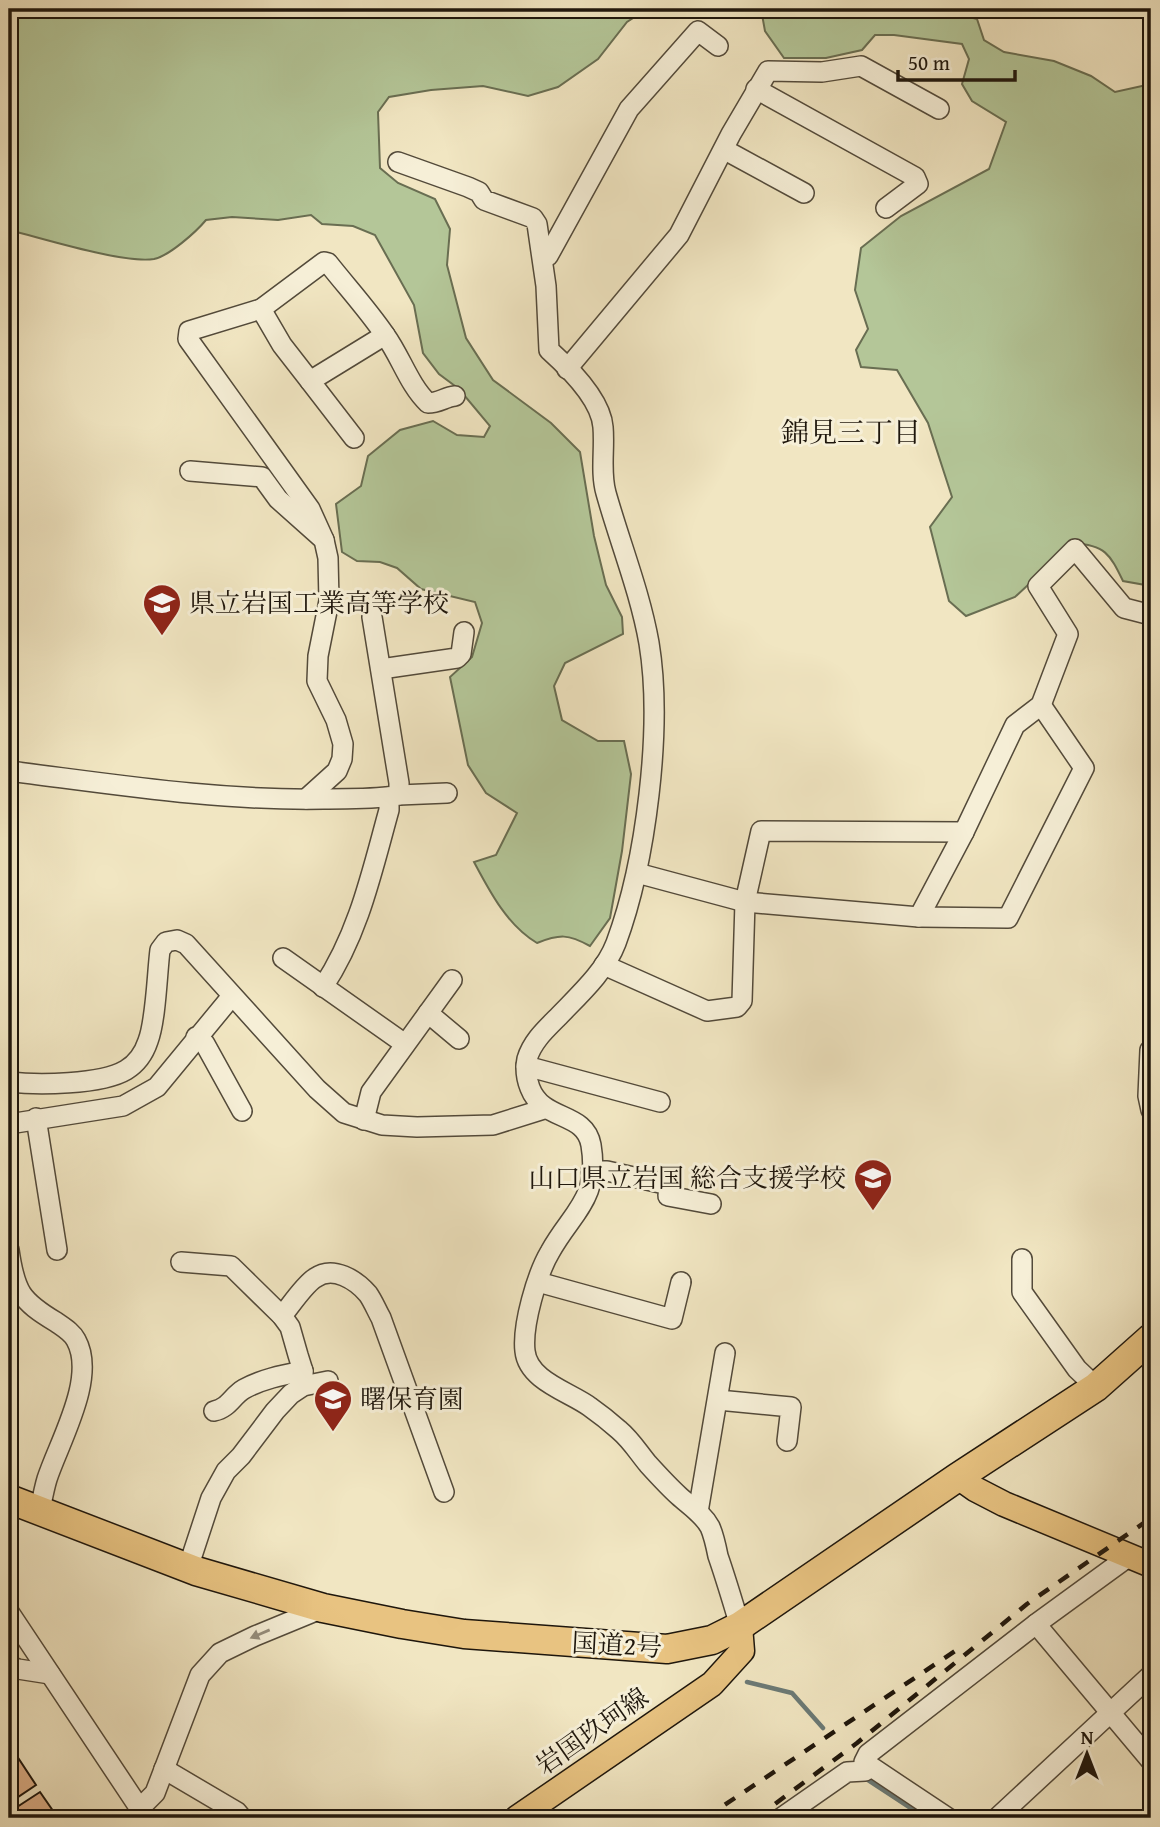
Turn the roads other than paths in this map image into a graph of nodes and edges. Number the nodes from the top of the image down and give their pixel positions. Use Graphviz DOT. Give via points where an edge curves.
graph roads {
  1 [pos="718,46"];
  2 [pos="756,89"];
  3 [pos="939,109"];
  4 [pos="725,150"];
  5 [pos="398,162"];
  6 [pos="804,193"];
  7 [pos="886,208"];
  8 [pos="543,258"];
  9 [pos="261,309"];
  10 [pos="385,335"];
  11 [pos="567,369"];
  12 [pos="310,381"];
  13 [pos="455,396"];
  14 [pos="354,438"];
  15 [pos="190,471"];
  16 [pos="324,541"];
  17 [pos="1151,615"];
  18 [pos="372,617"];
  19 [pos="464,632"];
  20 [pos="381,670"];
  21 [pos="1041,705"];
  22 [pos="9,771"];
  23 [pos="447,793"];
  24 [pos="394,796"];
  25 [pos="306,799"];
  26 [pos="964,832"];
  27 [pos="637,873"];
  28 [pos="745,902"];
  29 [pos="919,917"];
  30 [pos="283,958"];
  31 [pos="604,965"];
  32 [pos="452,981"];
  33 [pos="323,986"];
  34 [pos="232,996"];
  35 [pos="428,1013"];
  36 [pos="196,1037"];
  37 [pos="459,1039"];
  38 [pos="405,1044"];
  39 [pos="1150,1050"];
  40 [pos="526,1066"];
  41 [pos="9,1082"];
  42 [pos="660,1102"];
  43 [pos="544,1109"];
  44 [pos="1151,1110"];
  45 [pos="242,1111"];
  46 [pos="36,1118"];
  47 [pos="364,1121"];
  48 [pos="9,1124"];
  49 [pos="591,1171"];
  50 [pos="711,1204"];
  51 [pos="57,1250"];
  52 [pos="9,1251"];
  53 [pos="1022,1259"];
  54 [pos="181,1262"];
  55 [pos="538,1282"];
  56 [pos="681,1282"];
  57 [pos="282,1316"];
  58 [pos="1151,1338"];
  59 [pos="726,1353"];
  60 [pos="303,1379"];
  61 [pos="328,1381"];
  62 [pos="1096,1387"];
  63 [pos="718,1399"];
  64 [pos="214,1411"];
  65 [pos="787,1441"];
  66 [pos="958,1477"];
  67 [pos="444,1492"];
  68 [pos="9,1499"];
  69 [pos="40,1510"];
  70 [pos="698,1512"];
  71 [pos="1140,1561"];
  72 [pos="188,1568"];
  73 [pos="323,1608"];
  74 [pos="9,1612"];
  75 [pos="1036,1624"];
  76 [pos="740,1626"];
  77 [pos="9,1665"];
  78 [pos="50,1674"];
  79 [pos="1151,1675"];
  80 [pos="1111,1713"];
  81 [pos="1151,1761"];
  82 [pos="164,1769"];
  83 [pos="861,1770"];
  84 [pos="143,1813"];
  85 [pos="242,1818"];
  86 [pos="517,1818"];
  87 [pos="780,1818"];
  88 [pos="948,1818"];
  89 [pos="996,1818"];
  1 -- 8 [label="street" via="698,31 629,109"];
  2 -- 3 [label="street" via="768,71 822,72 861,66"];
  2 -- 4 [label="street"];
  2 -- 7 [label="street" via="915,177 918,184"];
  4 -- 6 [label="street"];
  4 -- 11 [label="street" via="679,236"];
  5 -- 8 [label="street" via="468,187 484,200 533,218"];
  8 -- 11 [label="street" via="548,350"];
  9 -- 10 [label="street" via="324,262"];
  9 -- 12 [label="street"];
  9 -- 16 [label="street" via="189,331 188,339 310,509"];
  10 -- 12 [label="street"];
  10 -- 13 [label="street" via="417,393 428,403"];
  11 -- 27 [label="street" via="600,410 604,488 641,604 649,645 652,750"];
  12 -- 14 [label="street"];
  15 -- 16 [label="street" via="262,477 278,499"];
  16 -- 25 [label="street" via="329,601 317,681 336,720 342,760 337,771"];
  17 -- 21 [label="street" via="1125,608 1075,549 1038,586 1068,634"];
  18 -- 20 [label="street"];
  19 -- 20 [label="street" via="457,658"];
  20 -- 24 [label="street" via="399,783"];
  21 -- 26 [label="street" via="1015,725"];
  21 -- 29 [label="street" via="1084,768 1008,918"];
  22 -- 25 [label="street" via="249,799"];
  23 -- 24 [label="street"];
  24 -- 25 [label="street"];
  24 -- 33 [label="street" via="355,929"];
  26 -- 28 [label="street" via="761,831"];
  26 -- 29 [label="street"];
  27 -- 28 [label="street"];
  27 -- 31 [label="street" via="615,947"];
  28 -- 29 [label="street"];
  28 -- 31 [label="street" via="743,1001 737,1007 708,1011"];
  30 -- 33 [label="street"];
  31 -- 40 [label="street" via="538,1038"];
  32 -- 35 [label="street"];
  33 -- 38 [label="street"];
  34 -- 36 [label="street"];
  34 -- 41 [label="street" via="186,944 166,942 160,950 149,1038 129,1068 117,1075 69,1082"];
  34 -- 47 [label="street" via="317,1089 344,1113"];
  35 -- 37 [label="street"];
  35 -- 38 [label="street"];
  36 -- 45 [label="street" via="205,1044"];
  36 -- 46 [label="street" via="157,1087 123,1106"];
  38 -- 47 [label="street" via="371,1092"];
  39 -- 44 [label="street"];
  40 -- 42 [label="street"];
  40 -- 43 [label="street" via="534,1099"];
  43 -- 47 [label="street" via="493,1125 417,1127"];
  43 -- 49 [label="street" via="585,1129 591,1144"];
  46 -- 48 [label="street"];
  46 -- 51 [label="street"];
  49 -- 50 [label="street" via="669,1185 668,1196"];
  49 -- 55 [label="street" via="587,1198 548,1254"];
  52 -- 69 [label="street" via="19,1292 33,1308 66,1328 76,1340 81,1359 74,1413 47,1479"];
  53 -- 62 [label="street" via="1022,1292 1077,1369"];
  54 -- 57 [label="street" via="231,1266"];
  55 -- 56 [label="street" via="672,1319"];
  55 -- 70 [label="street" via="527,1320 526,1359 556,1388 622,1433"];
  57 -- 60 [label="street"];
  57 -- 67 [label="street" via="314,1278 328,1273 349,1278 368,1294 381,1318"];
  58 -- 62 [label="highway, 国道2号"];
  59 -- 63 [label="street"];
  60 -- 61 [label="street"];
  60 -- 64 [label="street" via="269,1378 246,1387 223,1409"];
  60 -- 72 [label="street" via="226,1471 211,1498"];
  62 -- 66 [label="highway, 国道2号"];
  63 -- 65 [label="street" via="790,1407"];
  63 -- 70 [label="street"];
  66 -- 71 [label="main road" via="1004,1504"];
  66 -- 76 [label="highway, 国道2号"];
  68 -- 69 [label="highway, 国道2号"];
  69 -- 72 [label="highway, 国道2号"];
  70 -- 76 [label="street" via="709,1525"];
  71 -- 75 [label="street"];
  72 -- 73 [label="highway, 国道2号"];
  73 -- 76 [label="highway, 国道2号" via="464,1634 667,1649 712,1640"];
  73 -- 82 [label="street, one-way" via="220,1653 200,1675"];
  74 -- 78 [label="street"];
  75 -- 80 [label="street"];
  75 -- 83 [label="street" via="868,1754"];
  76 -- 86 [label="main road, 岩国玖珂線" via="742,1651 712,1684"];
  77 -- 78 [label="street"];
  78 -- 84 [label="street"];
  79 -- 80 [label="street"];
  80 -- 81 [label="street"];
  80 -- 89 [label="street"];
  82 -- 84 [label="street"];
  82 -- 85 [label="street"];
  83 -- 87 [label="street"];
  83 -- 88 [label="street"];
}
